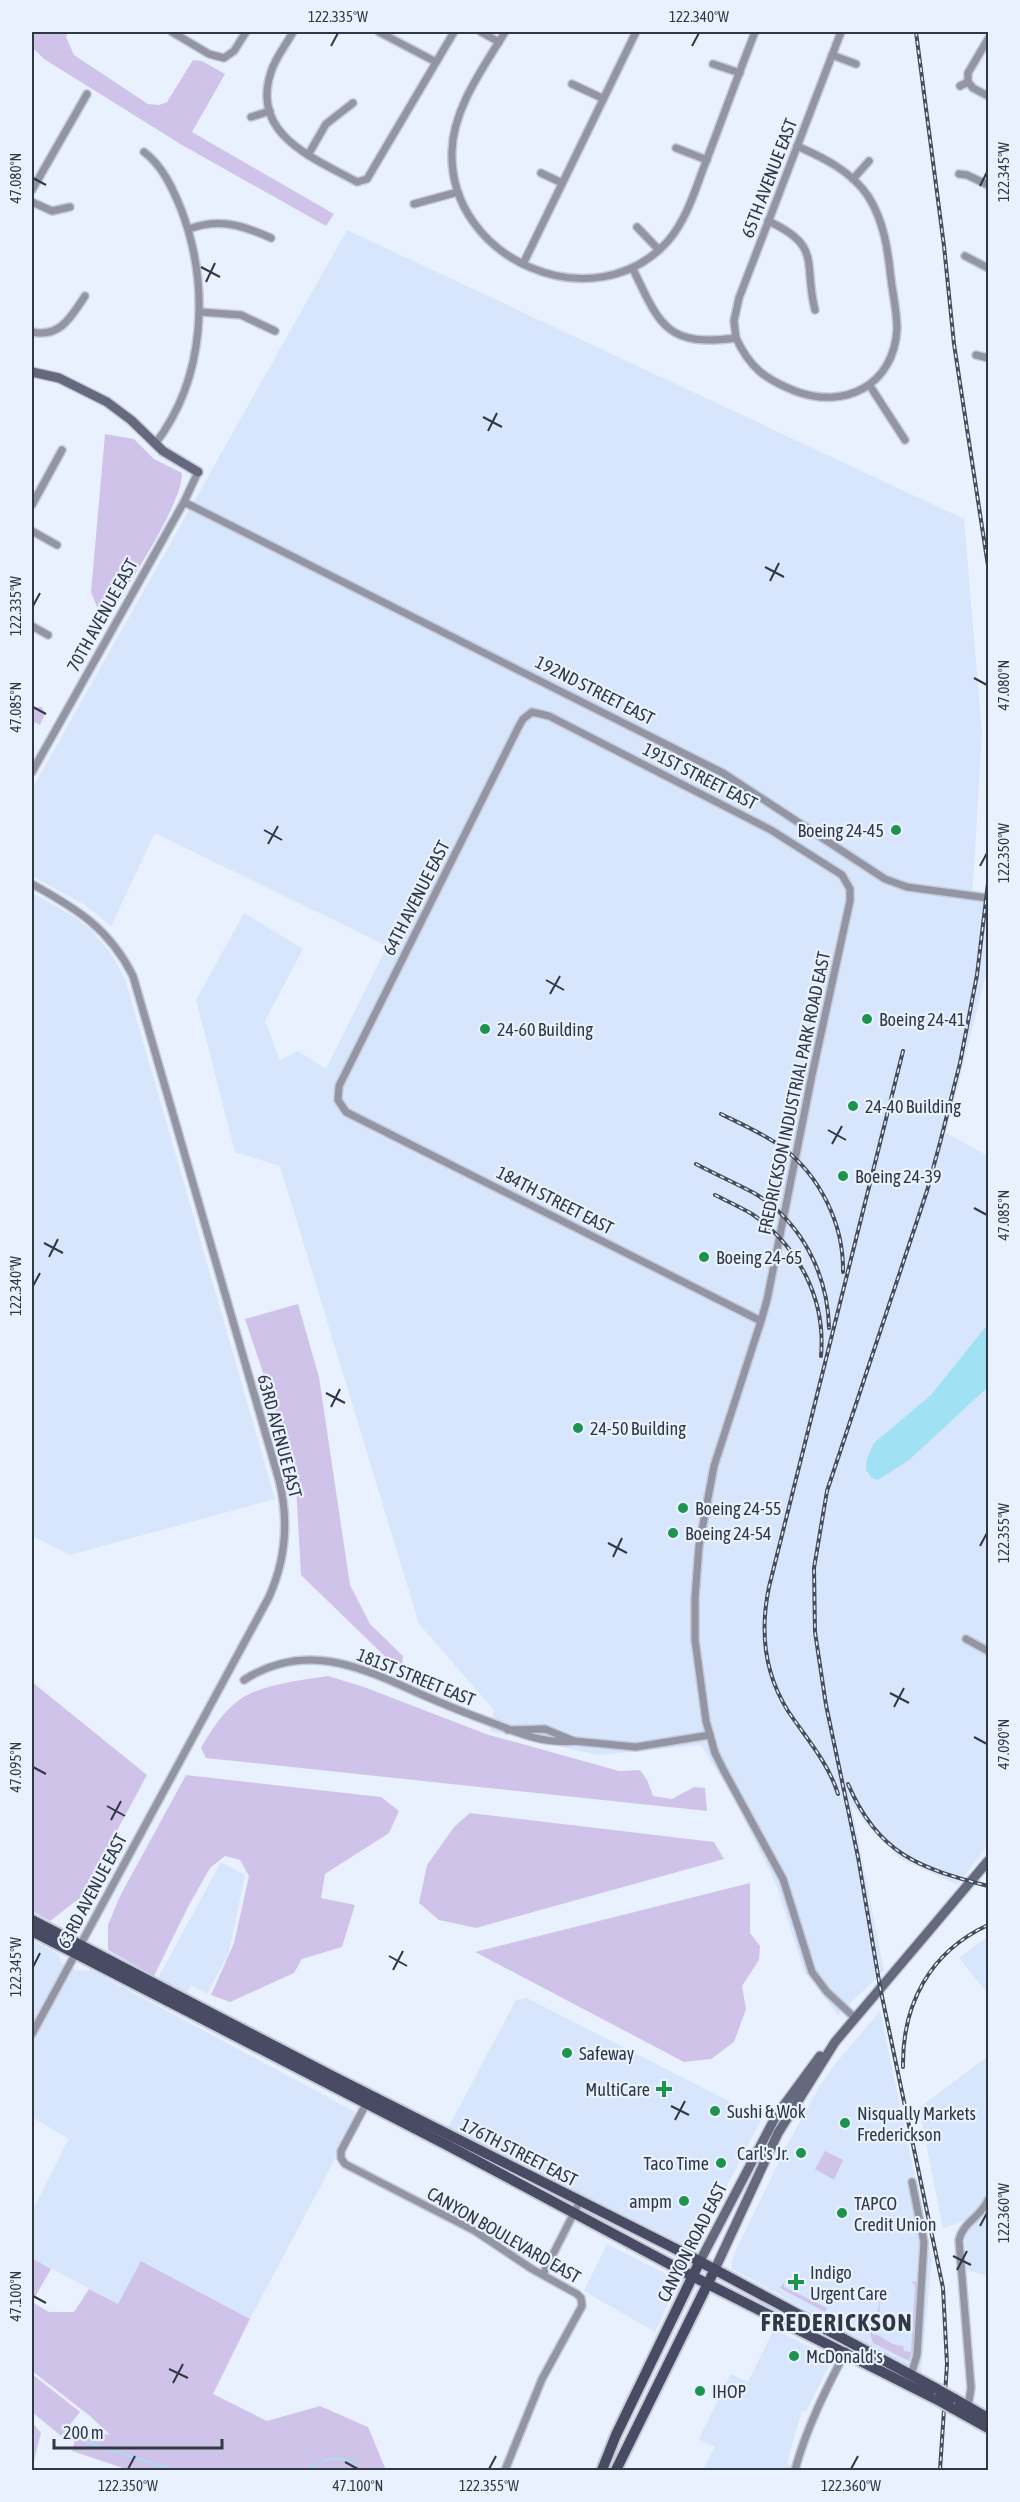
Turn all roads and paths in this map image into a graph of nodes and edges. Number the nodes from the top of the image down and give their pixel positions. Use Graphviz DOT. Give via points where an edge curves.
graph roads {
  1 [pos="172,32"];
  2 [pos="246,32"];
  3 [pos="293,32"];
  4 [pos="379,32"];
  5 [pos="454,32"];
  6 [pos="481,32"];
  7 [pos="505,32"];
  8 [pos="636,32"];
  9 [pos="755,32"];
  10 [pos="841,32"];
  11 [pos="988,39"];
  12 [pos="499,42"];
  13 [pos="832,55"];
  14 [pos="436,62"];
  15 [pos="713,64"];
  16 [pos="856,64"];
  17 [pos="740,73"];
  18 [pos="968,82"];
  19 [pos="572,84"];
  20 [pos="960,86"];
  21 [pos="87,94"];
  22 [pos="988,96"];
  23 [pos="602,98"];
  24 [pos="353,103"];
  25 [pos="270,111"];
  26 [pos="251,117"];
  27 [pos="798,146"];
  28 [pos="676,148"];
  29 [pos="144,152"];
  30 [pos="308,155"];
  31 [pos="707,160"];
  32 [pos="868,161"];
  33 [pos="540,173"];
  34 [pos="959,174"];
  35 [pos="853,179"];
  36 [pos="562,183"];
  37 [pos="988,185"];
  38 [pos="32,190"];
  39 [pos="458,192"];
  40 [pos="32,202"];
  41 [pos="414,204"];
  42 [pos="70,207"];
  43 [pos="768,221"];
  44 [pos="637,227"];
  45 [pos="189,229"];
  46 [pos="271,238"];
  47 [pos="659,250"];
  48 [pos="965,256"];
  49 [pos="523,264"];
  50 [pos="988,268"];
  51 [pos="633,269"];
  52 [pos="85,296"];
  53 [pos="815,310"];
  54 [pos="200,312"];
  55 [pos="275,331"];
  56 [pos="32,332"];
  57 [pos="736,338"];
  58 [pos="975,355"];
  59 [pos="988,358"];
  60 [pos="32,372"];
  61 [pos="870,387"];
  62 [pos="905,440"];
  63 [pos="155,444"];
  64 [pos="62,450"];
  65 [pos="198,472"];
  66 [pos="184,502"];
  67 [pos="32,505"];
  68 [pos="32,531"];
  69 [pos="57,545"];
  70 [pos="32,626"];
  71 [pos="48,634"];
  72 [pos="532,712"];
  73 [pos="32,772"];
  74 [pos="847,882"];
  75 [pos="32,884"];
  76 [pos="988,898"];
  77 [pos="339,1103"];
  78 [pos="761,1321"];
  79 [pos="966,1639"];
  80 [pos="988,1651"];
  81 [pos="243,1680"];
  82 [pos="710,1735"];
  83 [pos="988,1861"];
  84 [pos="32,1920"];
  85 [pos="32,1931"];
  86 [pos="77,1949"];
  87 [pos="152,1994"];
  88 [pos="188,2001"];
  89 [pos="854,2017"];
  90 [pos="32,2034"];
  91 [pos="835,2042"];
  92 [pos="371,2101"];
  93 [pos="912,2182"];
  94 [pos="988,2200"];
  95 [pos="580,2201"];
  96 [pos="574,2212"];
  97 [pos="700,2261"];
  98 [pos="715,2269"];
  99 [pos="543,2274"];
  100 [pos="692,2276"];
  101 [pos="707,2284"];
  102 [pos="847,2348"];
  103 [pos="911,2376"];
  104 [pos="936,2394"];
  105 [pos="953,2403"];
  106 [pos="968,2407"];
  107 [pos="988,2418"];
  108 [pos="988,2428"];
  109 [pos="505,2470"];
  110 [pos="602,2470"];
  111 [pos="616,2470"];
  112 [pos="795,2470"];
  1 -- 2 [label="street" via="220,57 231,54"];
  3 -- 25 [label="street" via="271,73 267,93"];
  4 -- 14 [label="street"];
  5 -- 14 [label="street"];
  6 -- 12 [label="street"];
  7 -- 12 [label="street"];
  8 -- 23 [label="street"];
  9 -- 17 [label="street"];
  10 -- 13 [label="street, 65TH AVENUE EAST"];
  11 -- 18 [label="street" via="968,73"];
  12 -- 39 [label="street" via="466,98 455,128 452,163"];
  13 -- 16 [label="street"];
  13 -- 27 [label="street, 65TH AVENUE EAST"];
  14 -- 30 [label="street" via="368,179 357,182"];
  15 -- 17 [label="street"];
  17 -- 31 [label="street"];
  18 -- 20 [label="street"];
  18 -- 22 [label="street"];
  19 -- 23 [label="street"];
  21 -- 38 [label="street"];
  23 -- 36 [label="street"];
  24 -- 30 [label="street" via="326,124"];
  25 -- 26 [label="street"];
  25 -- 30 [label="street" via="290,144"];
  27 -- 35 [label="street"];
  27 -- 43 [label="street, 65TH AVENUE EAST"];
  28 -- 31 [label="street"];
  29 -- 45 [label="street" via="165,176"];
  31 -- 47 [label="street" via="684,218"];
  32 -- 35 [label="street"];
  33 -- 36 [label="street"];
  34 -- 37 [label="street"];
  35 -- 61 [label="street" via="880,220 897,329 892,352"];
  36 -- 49 [label="street"];
  39 -- 41 [label="street"];
  39 -- 49 [label="street" via="465,211 488,241"];
  40 -- 42 [label="street" via="52,211"];
  43 -- 53 [label="street" via="795,236 804,247 810,261"];
  43 -- 57 [label="street, 65TH AVENUE EAST" via="739,298 734,321"];
  44 -- 47 [label="street"];
  45 -- 46 [label="street" via="216,223 235,224"];
  45 -- 54 [label="street" via="197,262"];
  47 -- 51 [label="street"];
  48 -- 50 [label="street"];
  49 -- 51 [label="street" via="578,279 607,277"];
  51 -- 57 [label="street" via="656,315 669,328 698,341"];
  52 -- 56 [label="street" via="61,328 47,333"];
  54 -- 55 [label="street" via="241,315"];
  54 -- 63 [label="street" via="189,377"];
  57 -- 61 [label="street" via="755,369 802,393 825,398"];
  58 -- 59 [label="street"];
  60 -- 63 [label="main road" via="59,378 107,402"];
  61 -- 62 [label="street"];
  63 -- 65 [label="main road"];
  64 -- 67 [label="street"];
  65 -- 66 [label="street, 70TH AVENUE EAST"];
  66 -- 73 [label="street, 70TH AVENUE EAST"];
  66 -- 76 [label="street, 192ND STREET EAST" via="723,773 885,879 908,887"];
  68 -- 69 [label="street"];
  70 -- 71 [label="street"];
  72 -- 74 [label="street, 191ST STREET EAST" via="549,716 771,830 840,873"];
  72 -- 77 [label="street, 64TH AVENUE EAST" via="519,726 365,1032 339,1086"];
  74 -- 78 [label="street, FREDRICKSON INDUSTRIAL PARK ROAD EAST" via="850,901"];
  75 -- 86 [label="street, 63RD AVENUE EAST" via="95,924 116,947 133,976 279,1480 285,1513 282,1557 269,1597"];
  77 -- 78 [label="street, 184TH STREET EAST" via="346,1112"];
  78 -- 82 [label="street, FREDRICKSON INDUSTRIAL PARK ROAD EAST" via="714,1466 699,1546 695,1640"];
  79 -- 80 [label="street"];
  81 -- 82 [label="street, 181ST STREET EAST" via="281,1664 332,1661 372,1672 508,1730 558,1742 636,1747"];
  82 -- 89 [label="street, FREDRICKSON INDUSTRIAL PARK ROAD EAST" via="724,1771 783,1879 812,1972"];
  83 -- 89 [label="main road, CANYON ROAD EAST"];
  84 -- 86 [label="main road, 176TH STREET EAST"];
  85 -- 86 [label="main road, 176TH STREET EAST"];
  86 -- 87 [label="main road, 176TH STREET EAST"];
  86 -- 88 [label="main road, 176TH STREET EAST"];
  86 -- 90 [label="street, 63RD AVENUE EAST"];
  87 -- 88 [label="main road" via="155,1991"];
  87 -- 92 [label="main road, 176TH STREET EAST" via="332,2087 342,2086"];
  88 -- 92 [label="main road, 176TH STREET EAST"];
  89 -- 91 [label="main road, CANYON ROAD EAST"];
  91 -- 97 [label="main road, CANYON ROAD EAST" via="809,2068 776,2116"];
  91 -- 98 [label="main road, CANYON ROAD EAST" via="778,2133"];
  92 -- 95 [label="main road, 176TH STREET EAST"];
  92 -- 96 [label="main road, 176TH STREET EAST"];
  92 -- 99 [label="street, CANYON BOULEVARD EAST" via="341,2151 348,2166 475,2231"];
  93 -- 103 [label="street" via="924,2242 917,2355"];
  94 -- 106 [label="street" via="965,2226 959,2240 971,2388"];
  95 -- 96 [label="street"];
  95 -- 97 [label="main road, 176TH STREET EAST"];
  96 -- 99 [label="street"];
  96 -- 100 [label="main road, 176TH STREET EAST"];
  97 -- 98 [label="main road, 176TH STREET EAST"];
  97 -- 100 [label="main road, CANYON ROAD EAST"];
  98 -- 101 [label="main road, CANYON ROAD EAST"];
  98 -- 102 [label="main road, 176TH STREET EAST"];
  99 -- 109 [label="street, CANYON BOULEVARD EAST" via="578,2294 582,2306 542,2379"];
  100 -- 101 [label="main road, 176TH STREET EAST"];
  100 -- 110 [label="main road, CANYON ROAD EAST"];
  101 -- 102 [label="main road, 176TH STREET EAST"];
  101 -- 111 [label="main road, CANYON ROAD EAST"];
  102 -- 103 [label="main road, 176TH STREET EAST"];
  102 -- 104 [label="main road, 176TH STREET EAST"];
  102 -- 112 [label="street" via="809,2429"];
  103 -- 104 [label="main road, 176TH STREET EAST"];
  104 -- 105 [label="main road, 176TH STREET EAST, bridge"];
  105 -- 106 [label="main road, 176TH STREET EAST"];
  105 -- 108 [label="main road, 176TH STREET EAST"];
  106 -- 107 [label="main road, 176TH STREET EAST"];
}
